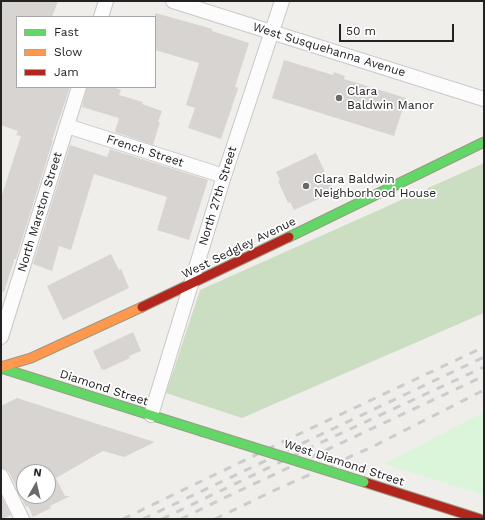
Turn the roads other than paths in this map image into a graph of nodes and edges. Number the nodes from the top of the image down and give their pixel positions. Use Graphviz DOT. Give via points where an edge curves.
graph roads {
  1 [pos="106,1"];
  2 [pos="173,1"];
  3 [pos="282,1"];
  4 [pos="101,16"];
  5 [pos="272,32"];
  6 [pos="80,88"];
  7 [pos="484,99"];
  8 [pos="67,126"];
  9 [pos="484,142"];
  10 [pos="224,176"];
  11 [pos="191,285"];
  12 [pos="1,337"];
  13 [pos="1,368"];
  14 [pos="151,415"];
  15 [pos="200,431"];
  16 [pos="1,476"];
  17 [pos="22,519"];
  18 [pos="480,519"];
  1 -- 4 [label="street"];
  2 -- 5 [label="street, West Susquehanna Avenue"];
  3 -- 5 [label="street, North 27th Street"];
  5 -- 7 [label="street, West Susquehanna Avenue"];
  5 -- 10 [label="street, North 27th Street"];
  6 -- 8 [label="street, North Marston Street"];
  8 -- 10 [label="street, French Street"];
  8 -- 12 [label="street, North Marston Street"];
  9 -- 11 [label="street, West Sedgley Avenue"];
  10 -- 11 [label="street, North 27th Street"];
  11 -- 13 [label="street, West Sedgley Avenue" via="31,358"];
  11 -- 14 [label="street, North 27th Street"];
  13 -- 14 [label="street, Diamond Street"];
  14 -- 15 [label="street, Diamond Street"];
  15 -- 18 [label="street, West Diamond Street, bridge"];
  16 -- 17 [label="street"];
}
